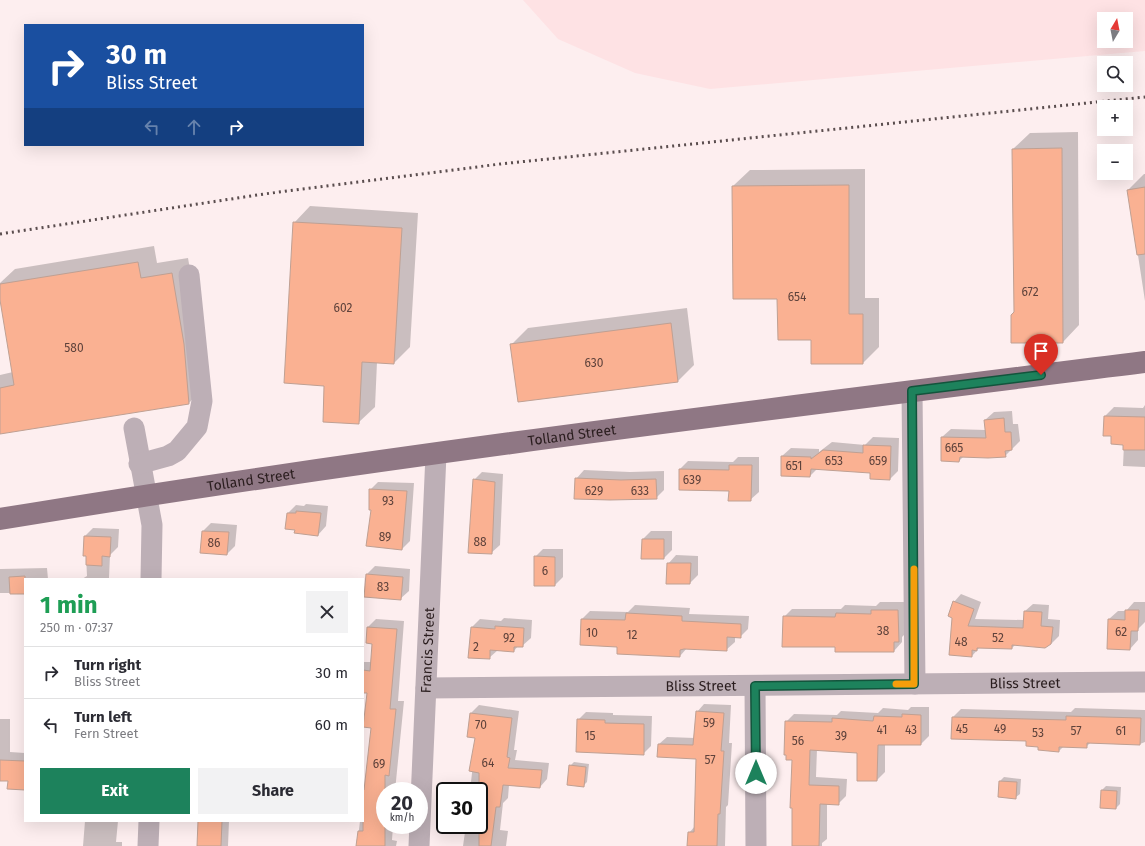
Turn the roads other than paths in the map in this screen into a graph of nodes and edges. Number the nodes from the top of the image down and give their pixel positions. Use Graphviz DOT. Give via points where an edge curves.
graph roads {
  1 [pos="189,275"];
  2 [pos="1145,362"];
  3 [pos="912,391"];
  4 [pos="134,428"];
  5 [pos="436,454"];
  6 [pos="139,464"];
  7 [pos="145,495"];
  8 [pos="0,519"];
  9 [pos="151,578"];
  10 [pos="1145,682"];
  11 [pos="914,684"];
  12 [pos="755,686"];
  13 [pos="426,688"];
  14 [pos="149,822"];
  15 [pos="148,846"];
  16 [pos="419,846"];
  17 [pos="756,846"];
  1 -- 6 [label="street" via="202,401 198,427 177,451"];
  2 -- 3 [label="main road, Tolland Street"];
  3 -- 5 [label="main road, Tolland Street"];
  3 -- 11 [label="street"];
  4 -- 6 [label="street"];
  5 -- 7 [label="main road, Tolland Street"];
  5 -- 13 [label="street, Francis Street"];
  6 -- 7 [label="street"];
  7 -- 8 [label="main road, Tolland Street"];
  7 -- 9 [label="street" via="152,525"];
  10 -- 11 [label="street, Bliss Street"];
  11 -- 12 [label="street, Bliss Street"];
  12 -- 13 [label="street, Bliss Street"];
  12 -- 17 [label="street"];
  13 -- 16 [label="street, Francis Street"];
  14 -- 15 [label="street"];
}
